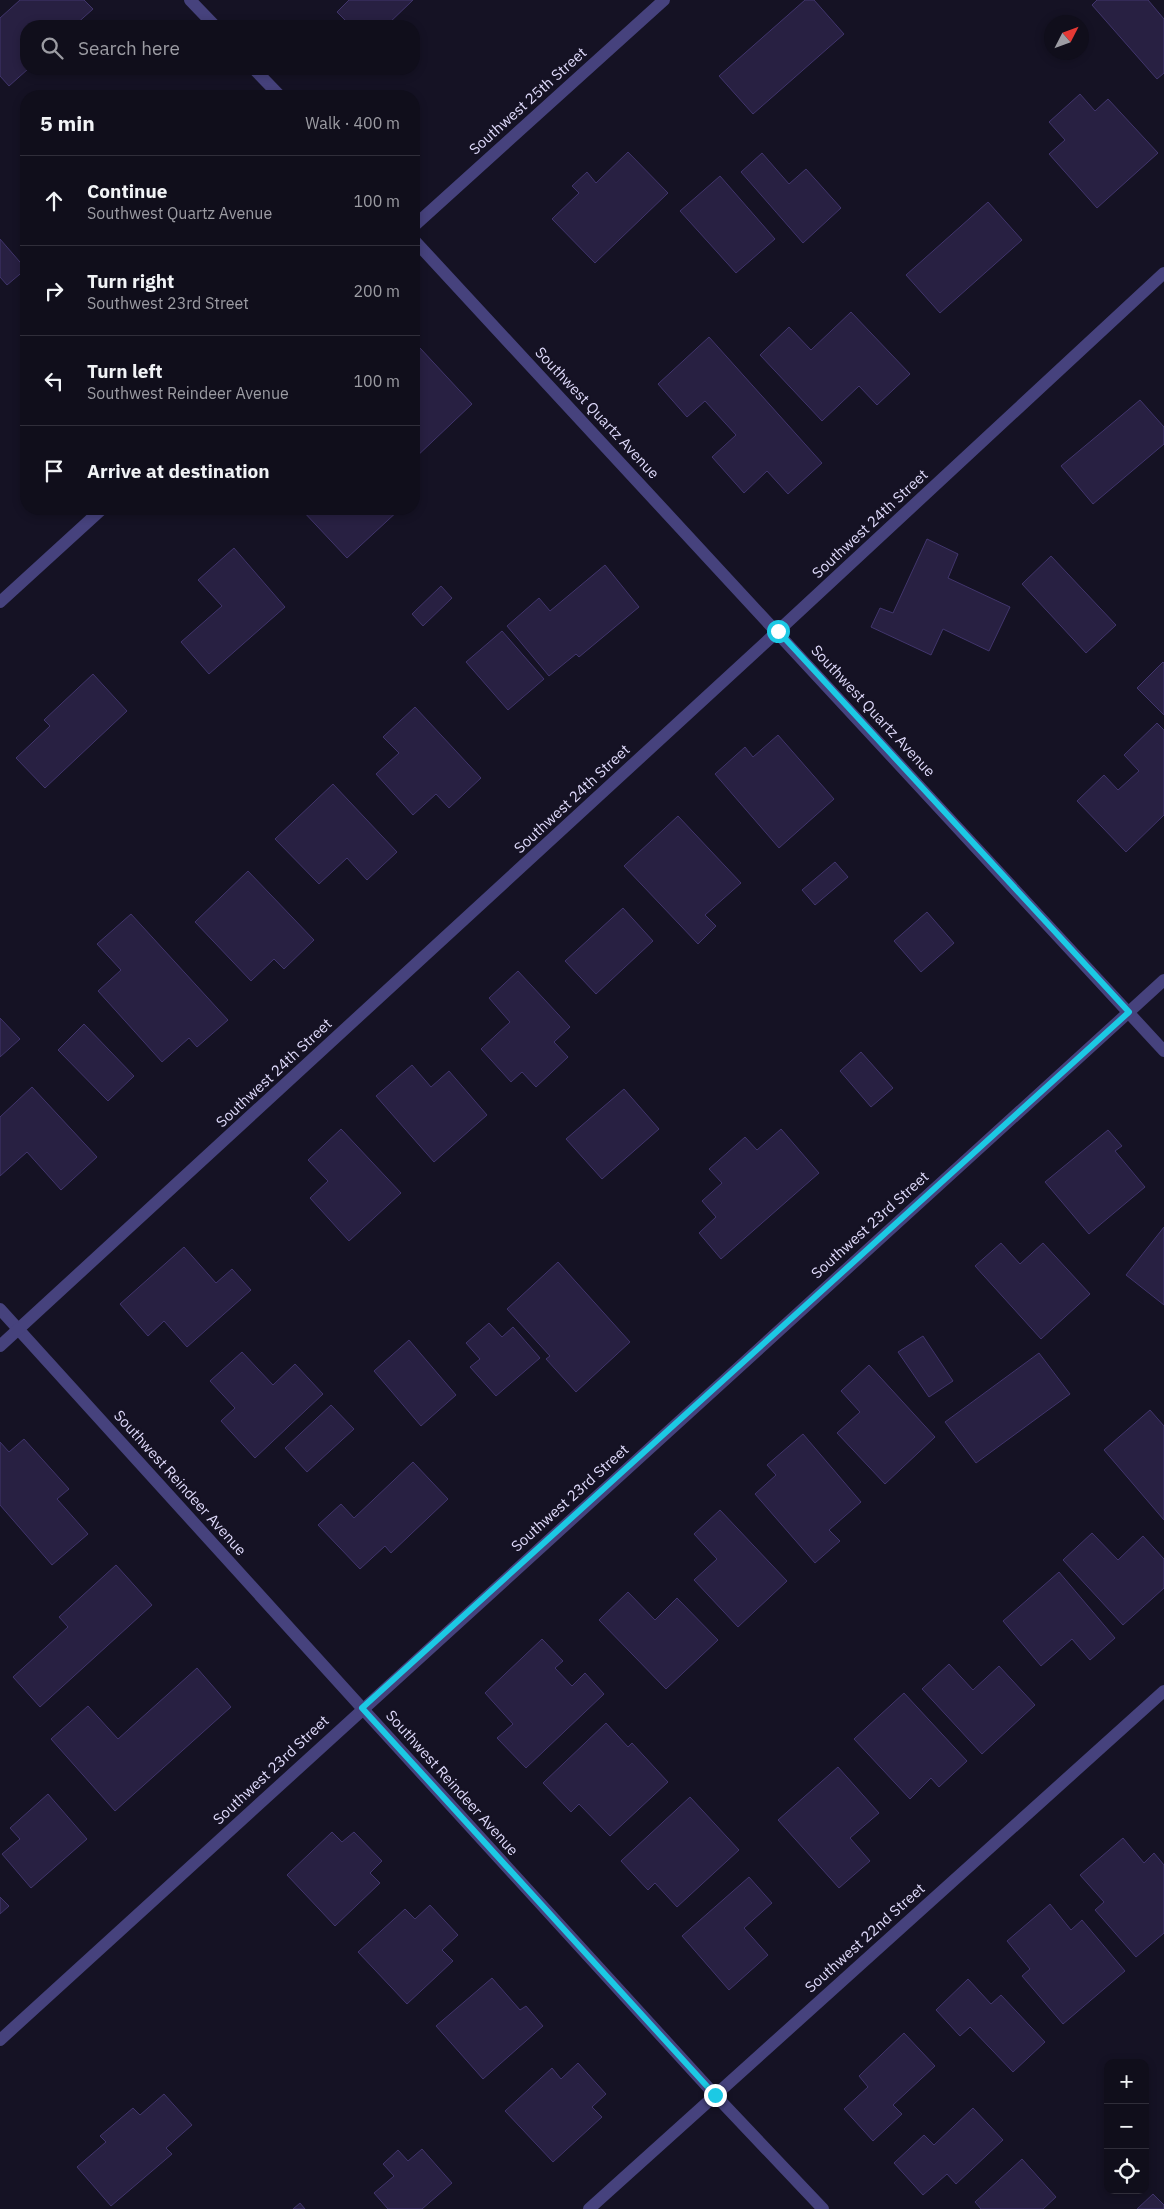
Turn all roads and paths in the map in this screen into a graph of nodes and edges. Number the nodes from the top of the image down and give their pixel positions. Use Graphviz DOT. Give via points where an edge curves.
graph roads {
  1 [pos="190,0"];
  2 [pos="664,0"];
  3 [pos="209,20"];
  4 [pos="260,75"];
  5 [pos="274,90"];
  6 [pos="420,221"];
  7 [pos="420,246"];
  8 [pos="1164,273"];
  9 [pos="95,515"];
  10 [pos="0,602"];
  11 [pos="778,631"];
  12 [pos="1164,980"];
  13 [pos="1129,1012"];
  14 [pos="1164,1051"];
  15 [pos="0,1309"];
  16 [pos="19,1329"];
  17 [pos="0,1346"];
  18 [pos="1164,1691"];
  19 [pos="362,1708"];
  20 [pos="0,2040"];
  21 [pos="715,2095"];
  22 [pos="589,2209"];
  23 [pos="823,2209"];
  1 -- 3 [label="street"];
  2 -- 6 [label="street, Southwest 25th Street"];
  4 -- 5 [label="street"];
  7 -- 11 [label="street, Southwest Quartz Avenue"];
  8 -- 11 [label="street, Southwest 24th Street"];
  9 -- 10 [label="street"];
  11 -- 13 [label="street, Southwest Quartz Avenue"];
  11 -- 16 [label="street, Southwest 24th Street"];
  12 -- 13 [label="street, Southwest 23rd Street"];
  13 -- 14 [label="street, Southwest Quartz Avenue"];
  13 -- 19 [label="street, Southwest 23rd Street"];
  15 -- 16 [label="street, Southwest Reindeer Avenue"];
  16 -- 17 [label="street, Southwest 24th Street"];
  16 -- 19 [label="street, Southwest Reindeer Avenue"];
  18 -- 21 [label="street, Southwest 22nd Street"];
  19 -- 20 [label="street, Southwest 23rd Street"];
  19 -- 21 [label="street, Southwest Reindeer Avenue"];
  21 -- 22 [label="street, Southwest 22nd Street"];
  21 -- 23 [label="street, Southwest Reindeer Avenue"];
}
